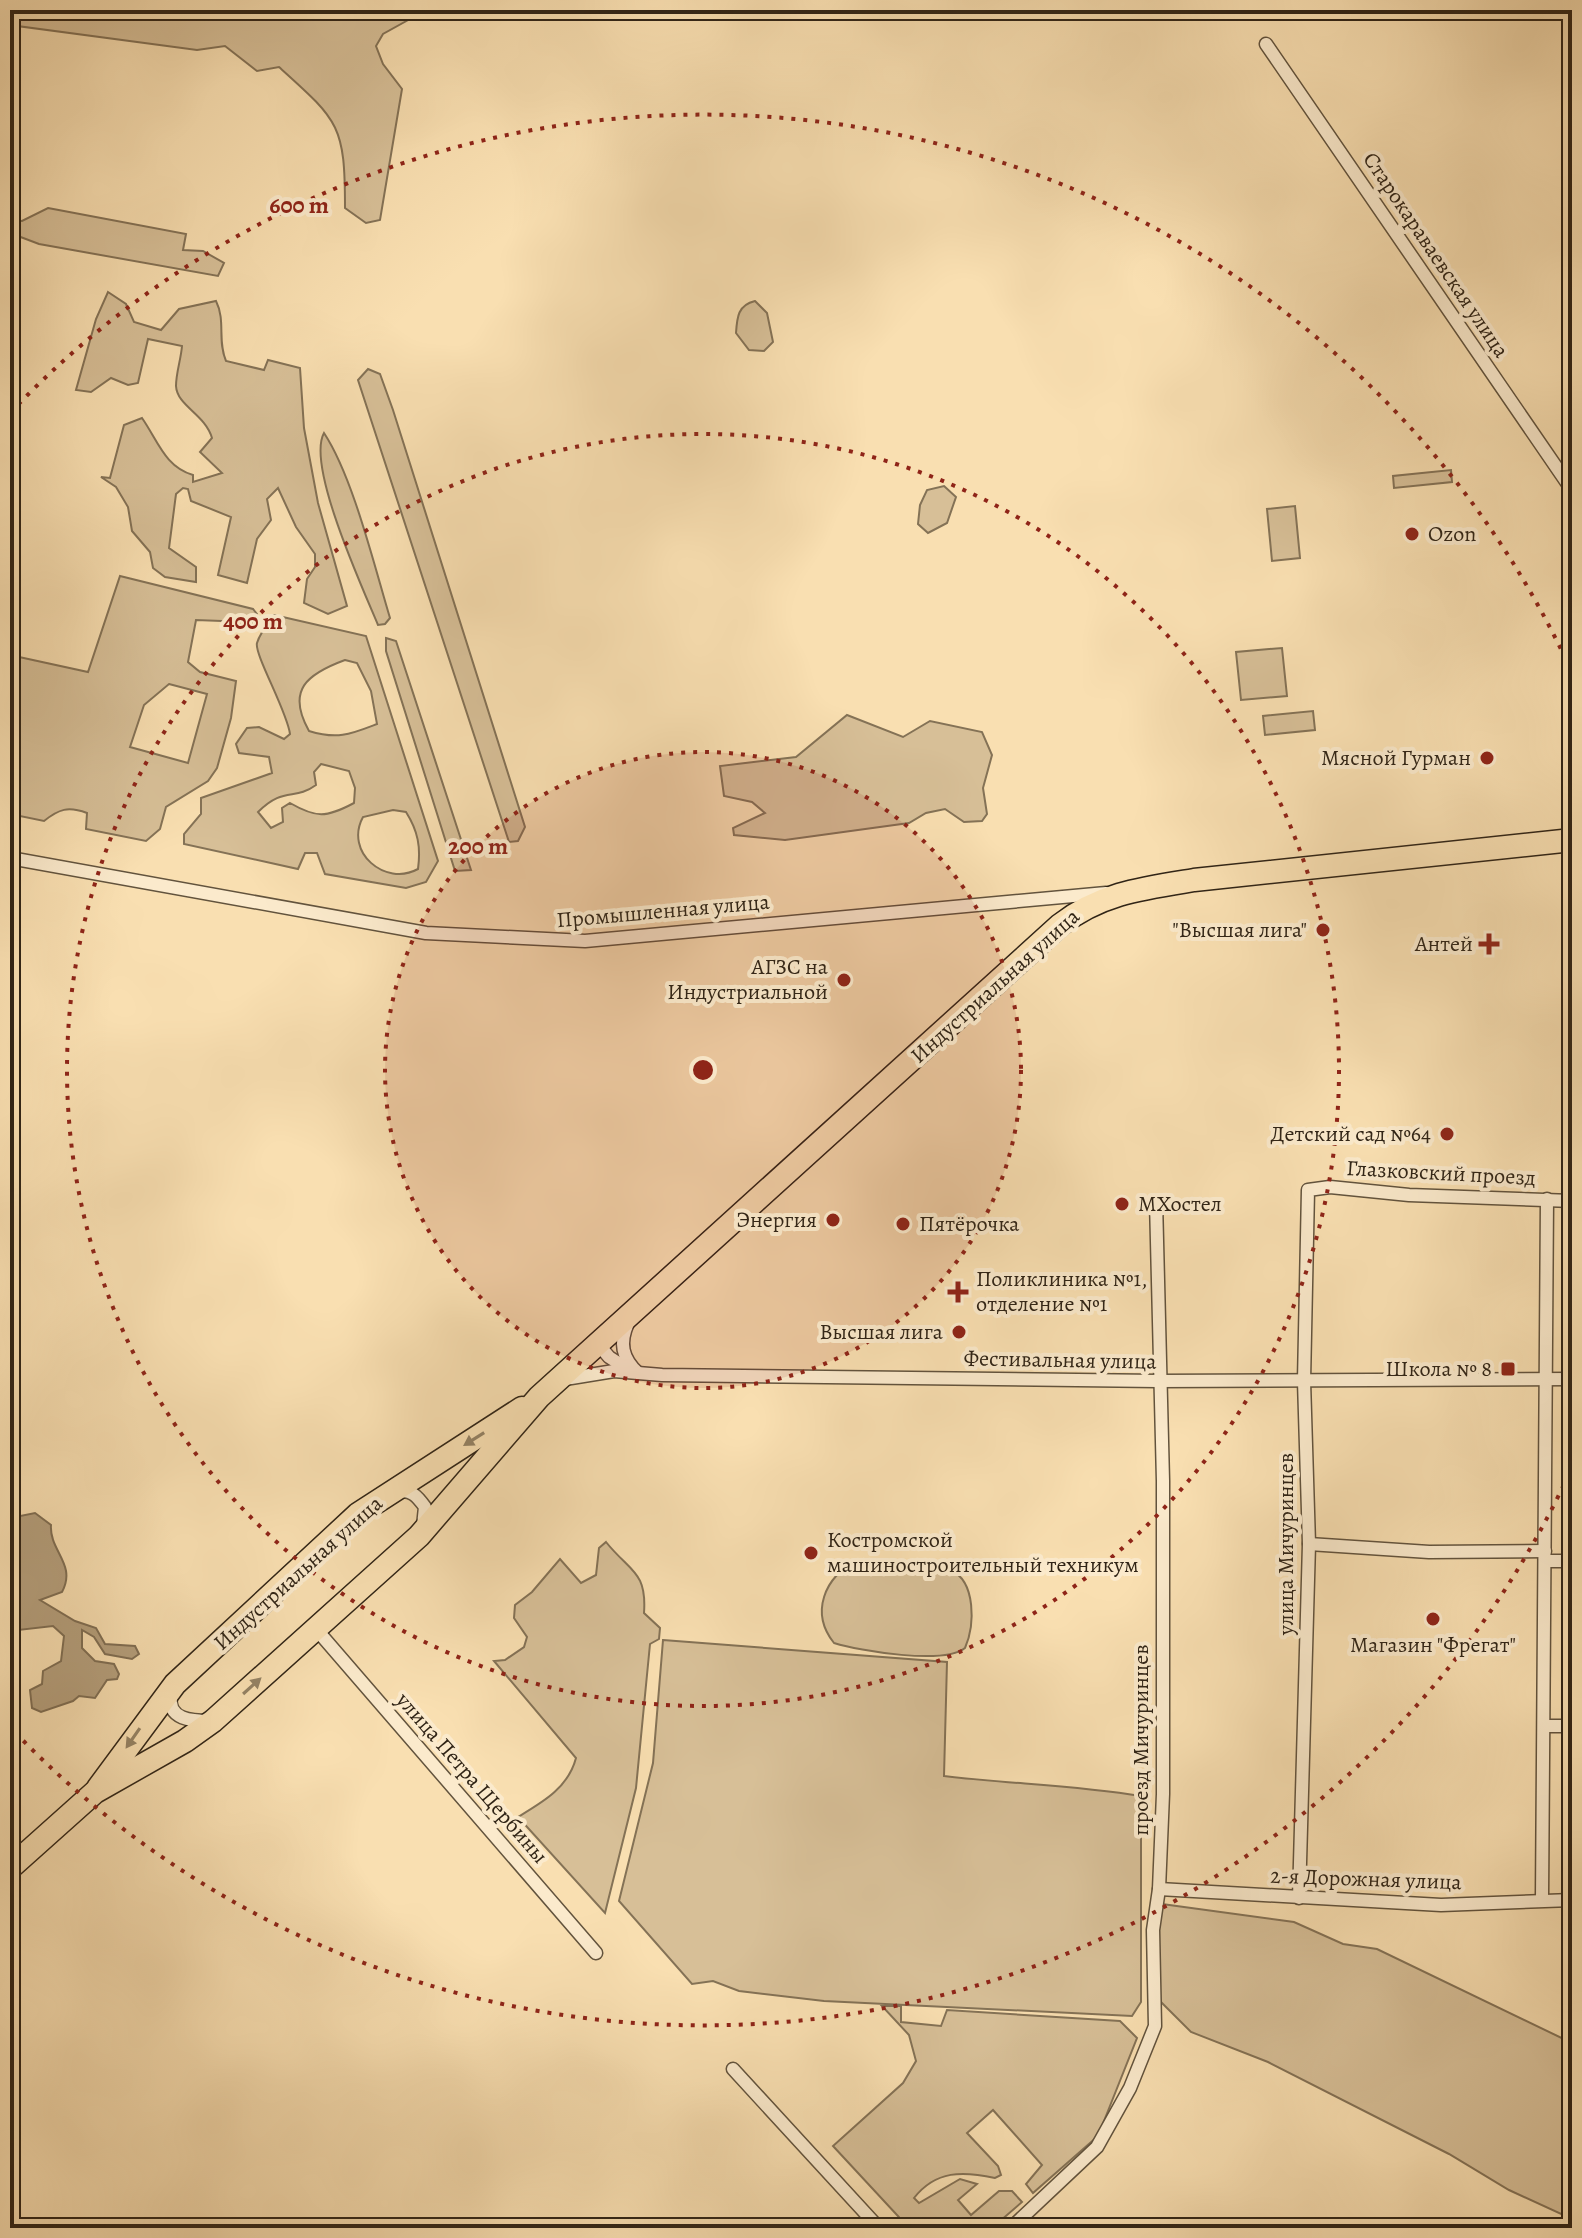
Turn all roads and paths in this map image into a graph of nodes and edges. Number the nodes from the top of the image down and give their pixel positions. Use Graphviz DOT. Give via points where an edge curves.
graph roads {
  1 [pos="1266,44"];
  2 [pos="1572,490"];
  3 [pos="1572,840"];
  4 [pos="10,858"];
  5 [pos="1133,890"];
  6 [pos="1308,1190"];
  7 [pos="1547,1199"];
  8 [pos="1156,1201"];
  9 [pos="1572,1201"];
  10 [pos="633,1313"];
  11 [pos="598,1344"];
  12 [pos="638,1373"];
  13 [pos="1547,1378"];
  14 [pos="1572,1379"];
  15 [pos="1158,1381"];
  16 [pos="1304,1381"];
  17 [pos="545,1391"];
  18 [pos="387,1494"];
  19 [pos="419,1536"];
  20 [pos="1309,1544"];
  21 [pos="1545,1556"];
  22 [pos="1572,1561"];
  23 [pos="316,1629"];
  24 [pos="175,1684"];
  25 [pos="213,1721"];
  26 [pos="1544,1726"];
  27 [pos="1572,1726"];
  28 [pos="95,1792"];
  29 [pos="10,1868"];
  30 [pos="1159,1889"];
  31 [pos="1299,1898"];
  32 [pos="1542,1899"];
  33 [pos="1572,1900"];
  34 [pos="596,1953"];
  35 [pos="733,2069"];
  36 [pos="879,2228"];
  37 [pos="1011,2228"];
  1 -- 2 [label="street, Старокараваевская улица"];
  3 -- 5 [label="highway, Индустриальная улица"];
  4 -- 5 [label="street, Промышленная улица" via="426,933 507,940 585,941"];
  5 -- 10 [label="highway, Индустриальная улица" via="1088,904 1060,925"];
  6 -- 7 [label="street, Глазковский проезд"];
  6 -- 16 [label="street, улица Мичуринцев"];
  7 -- 9 [label="street, Глазковский проезд"];
  7 -- 13 [label="street"];
  8 -- 15 [label="street, проезд Мичуринцев"];
  10 -- 11 [label="highway, Индустриальная улица"];
  10 -- 12 [label="street" via="621,1342 629,1365"];
  11 -- 12 [label="street" via="609,1357"];
  11 -- 17 [label="highway, Индустриальная улица"];
  12 -- 15 [label="street, Фестивальная улица"];
  12 -- 17 [label="street, Фестивальная улица" via="572,1376"];
  13 -- 14 [label="street, Фестивальная улица"];
  13 -- 16 [label="street, Фестивальная улица"];
  13 -- 21 [label="street"];
  15 -- 16 [label="street, Фестивальная улица"];
  15 -- 30 [label="street, проезд Мичуринцев" via="1163,1481"];
  16 -- 20 [label="street, улица Мичуринцев"];
  17 -- 18 [label="highway, Индустриальная улица, one-way"];
  17 -- 19 [label="highway, Индустриальная улица"];
  18 -- 19 [label="street" via="406,1490 425,1507"];
  18 -- 24 [label="highway, Индустриальная улица" via="358,1514"];
  19 -- 23 [label="highway, Индустриальная улица"];
  20 -- 21 [label="street"];
  20 -- 31 [label="street, улица Мичуринцев"];
  21 -- 22 [label="street"];
  21 -- 26 [label="street"];
  25 -- 23 [label="highway, Индустриальная улица, one-way"];
  23 -- 34 [label="street, улица Петра Щербины"];
  24 -- 25 [label="street" via="170,1703 176,1714 185,1720"];
  24 -- 28 [label="highway, Индустриальная улица, one-way"];
  25 -- 28 [label="highway, Индустриальная улица"];
  26 -- 27 [label="street"];
  26 -- 32 [label="street"];
  28 -- 29 [label="highway, Индустриальная улица"];
  30 -- 31 [label="street, 2-я Дорожная улица"];
  30 -- 37 [label="street, проезд Мичуринцев" via="1153,1930 1155,2026 1130,2088 1097,2147"];
  31 -- 32 [label="street, 2-я Дорожная улица" via="1441,1905"];
  32 -- 33 [label="street, 2-я Дорожная улица"];
  35 -- 36 [label="street"];
}
